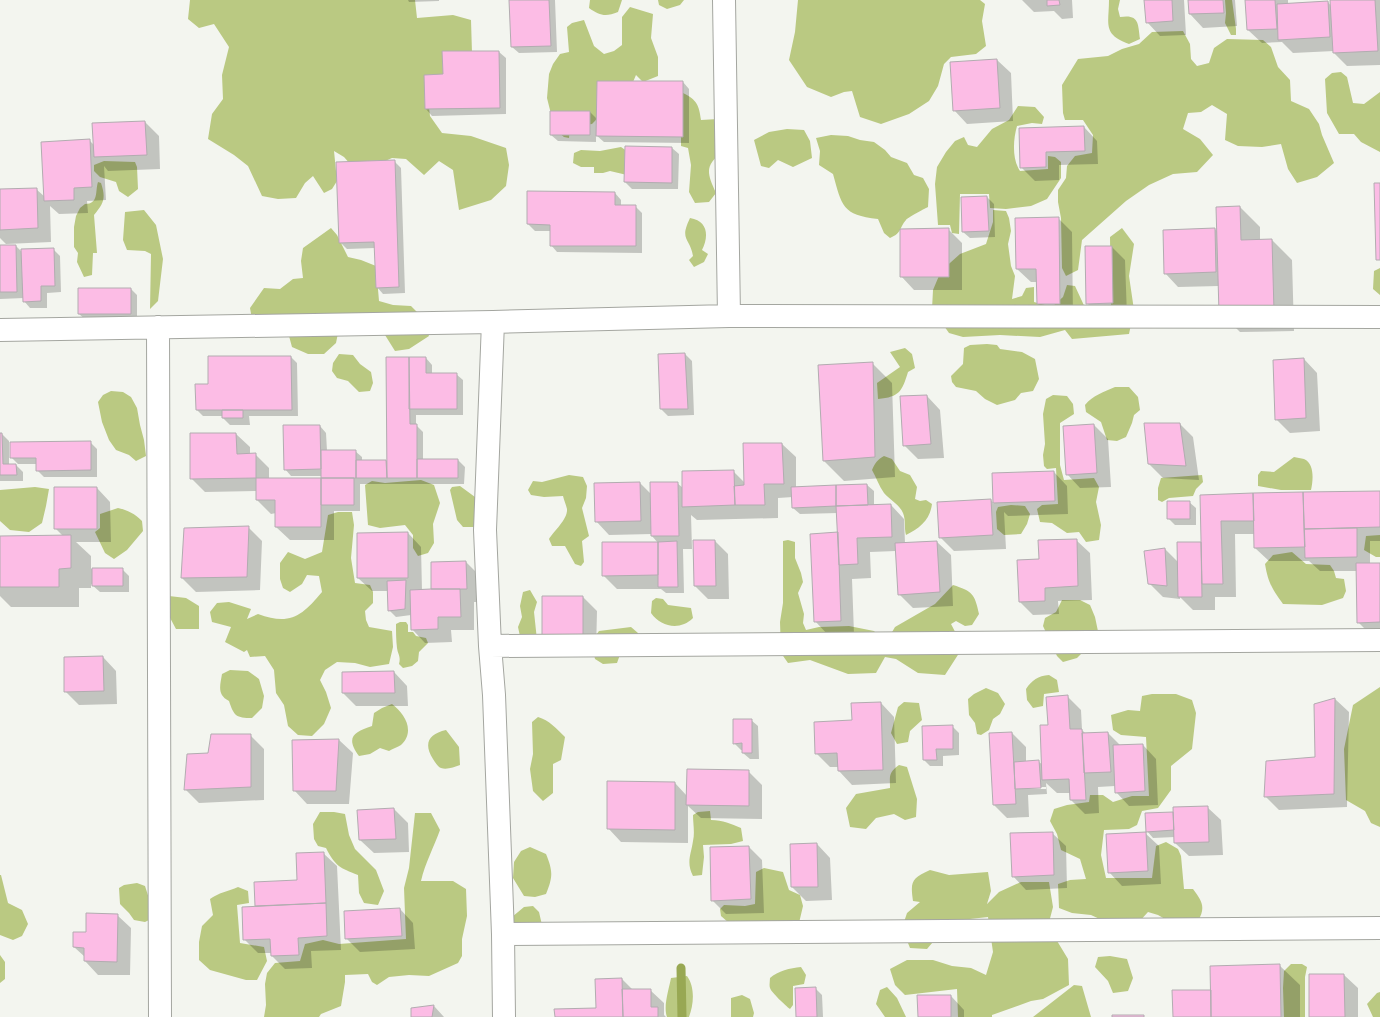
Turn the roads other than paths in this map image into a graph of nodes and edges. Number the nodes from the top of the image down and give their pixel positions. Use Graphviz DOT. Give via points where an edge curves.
graph roads {
  1 [pos="724,0"];
  2 [pos="729,316"];
  3 [pos="1380,317"];
  4 [pos="493,322"];
  5 [pos="158,327"];
  6 [pos="0,330"];
  7 [pos="1380,640"];
  8 [pos="490,646"];
  9 [pos="1380,928"];
  10 [pos="503,934"];
  11 [pos="160,1017"];
  12 [pos="504,1017"];
  1 -- 2 [label="street"];
  2 -- 3 [label="street"];
  2 -- 4 [label="street"];
  4 -- 5 [label="street"];
  4 -- 8 [label="street" via="485,530"];
  5 -- 6 [label="street"];
  5 -- 11 [label="street"];
  7 -- 8 [label="street"];
  8 -- 10 [label="street"];
  9 -- 10 [label="street"];
  10 -- 12 [label="street"];
}
